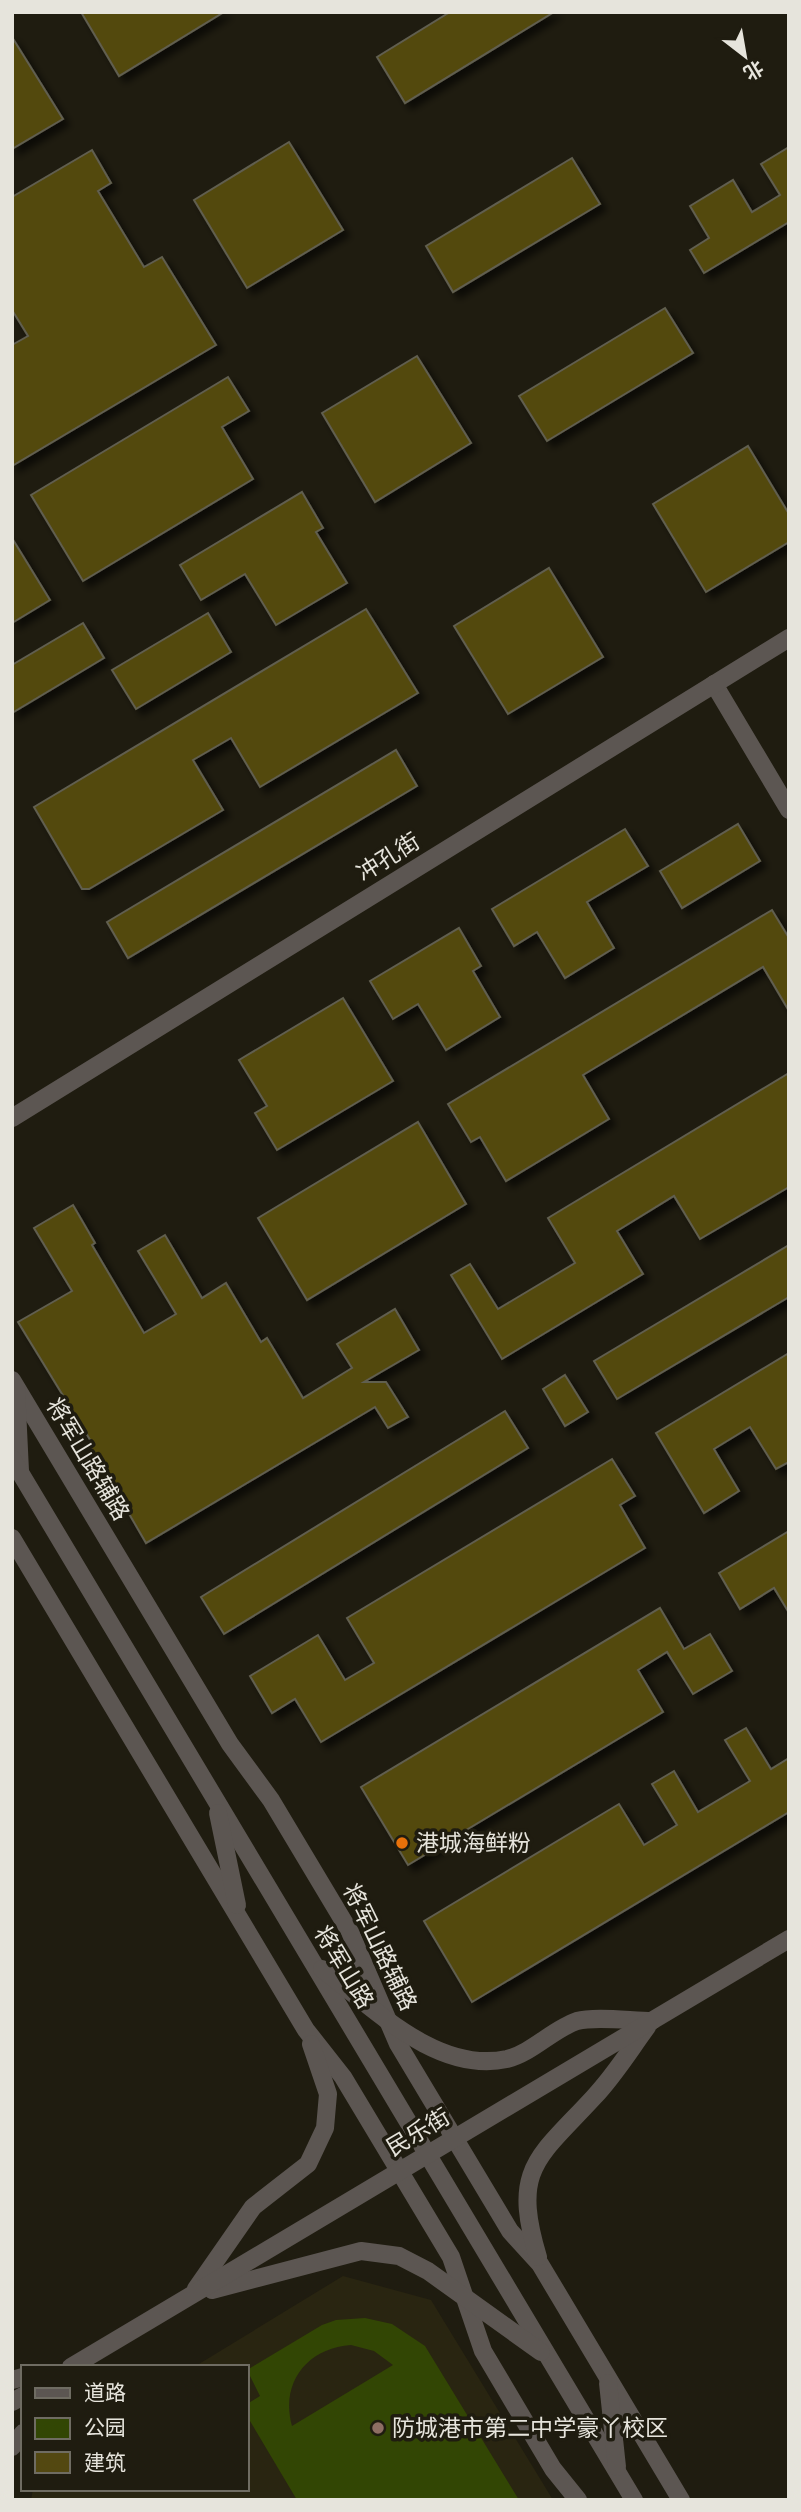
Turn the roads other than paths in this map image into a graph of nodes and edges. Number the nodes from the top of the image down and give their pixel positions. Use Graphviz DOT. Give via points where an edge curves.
graph roads {
  1 [pos="789,638"];
  2 [pos="714,684"];
  3 [pos="789,810"];
  4 [pos="12,1118"];
  5 [pos="14,1382"];
  6 [pos="15,1466"];
  7 [pos="12,1538"];
  8 [pos="215,1799"];
  9 [pos="240,1919"];
  10 [pos="789,1939"];
  11 [pos="313,1963"];
  12 [pos="387,2017"];
  13 [pos="652,2021"];
  14 [pos="306,2030"];
  15 [pos="455,2138"];
  16 [pos="428,2154"];
  17 [pos="399,2171"];
  18 [pos="540,2263"];
  19 [pos="192,2295"];
  20 [pos="464,2297"];
  21 [pos="549,2357"];
  22 [pos="73,2365"];
  23 [pos="607,2376"];
  24 [pos="618,2474"];
  25 [pos="579,2500"];
  26 [pos="634,2500"];
  27 [pos="681,2500"];
  1 -- 2 [label="street, 冲孔街"];
  2 -- 3 [label="street"];
  2 -- 4 [label="street, 冲孔街"];
  5 -- 6 [label="street"];
  5 -- 12 [label="street, 将军山路辅路" via="230,1744 271,1800 351,1933"];
  6 -- 8 [label="street, 将军山路"];
  7 -- 9 [label="street"];
  8 -- 9 [label="street"];
  8 -- 11 [label="street, 将军山路"];
  9 -- 14 [label="street"];
  10 -- 13 [label="street, 民乐街"];
  11 -- 12 [label="street"];
  11 -- 16 [label="street, 将军山路"];
  12 -- 13 [label="street" via="446,2056 468,2061 508,2059 579,2021"];
  12 -- 15 [label="street, 将军山路辅路" via="398,2044"];
  13 -- 15 [label="street, 民乐街"];
  13 -- 18 [label="street" via="596,2095 542,2151 527,2186 528,2225"];
  14 -- 17 [label="street" via="343,2077"];
  14 -- 19 [label="street" via="328,2094 325,2128 308,2164 253,2207"];
  15 -- 16 [label="street, 民乐街"];
  15 -- 18 [label="street, 将军山路辅路" via="510,2231"];
  16 -- 17 [label="street, 民乐街"];
  16 -- 21 [label="street, 将军山路"];
  17 -- 19 [label="street, 民乐街"];
  17 -- 20 [label="street" via="451,2257"];
  18 -- 23 [label="street, 将军山路辅路"];
  19 -- 20 [label="street" via="361,2250 399,2256"];
  19 -- 22 [label="street, 民乐街"];
  20 -- 21 [label="street"];
  20 -- 25 [label="street" via="483,2351 553,2469"];
  21 -- 24 [label="street, 将军山路"];
  23 -- 24 [label="street"];
  23 -- 27 [label="street, 将军山路辅路"];
  24 -- 26 [label="street, 将军山路"];
}
